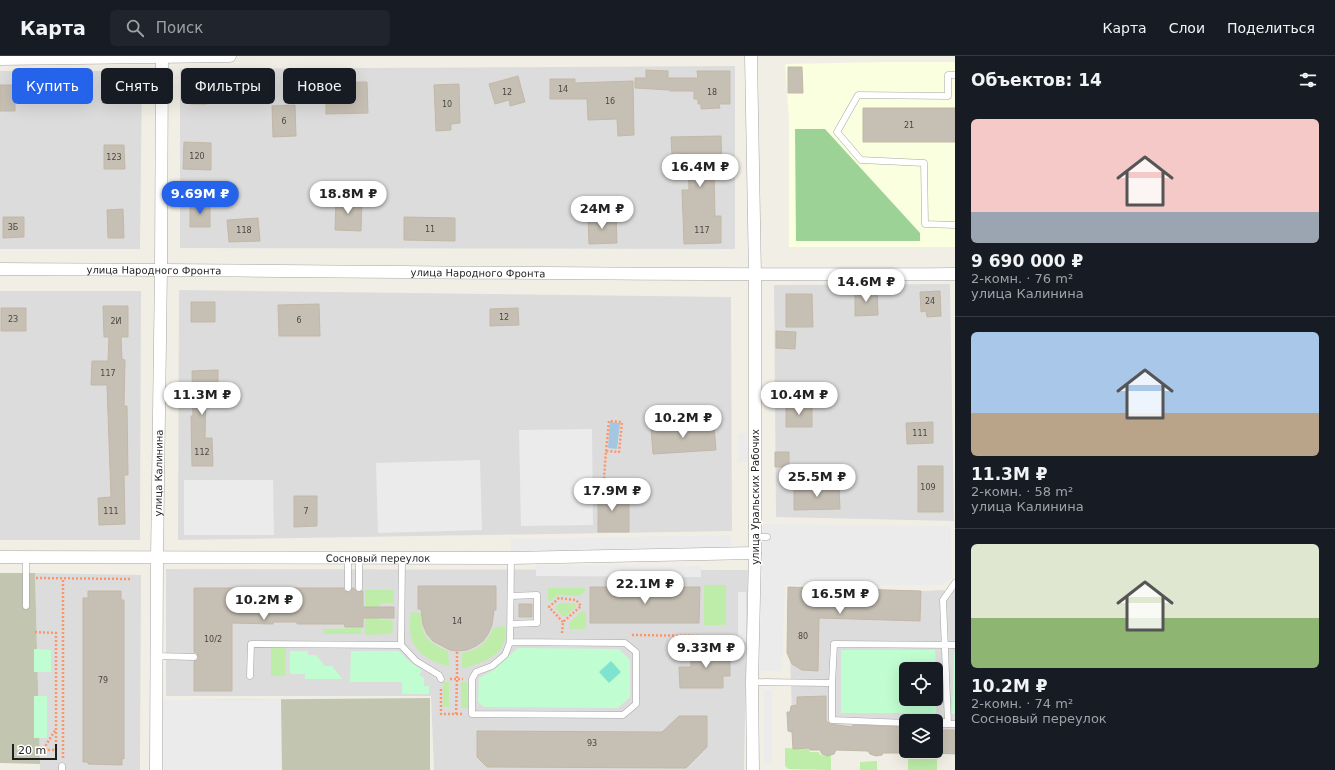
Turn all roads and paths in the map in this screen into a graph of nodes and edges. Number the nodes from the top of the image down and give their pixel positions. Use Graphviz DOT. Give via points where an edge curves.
graph roads {
  1 [pos="162,56"];
  2 [pos="230,56"];
  3 [pos="751,56"];
  4 [pos="0,59"];
  5 [pos="955,75"];
  6 [pos="955,225"];
  7 [pos="0,269"];
  8 [pos="161,269"];
  9 [pos="955,274"];
  10 [pos="755,275"];
  11 [pos="606,451"];
  12 [pos="607,488"];
  13 [pos="755,553"];
  14 [pos="0,557"];
  15 [pos="26,557"];
  16 [pos="157,558"];
  17 [pos="353,558"];
  18 [pos="402,558"];
  19 [pos="511,558"];
  20 [pos="26,578"];
  21 [pos="63,578"];
  22 [pos="130,578"];
  23 [pos="955,583"];
  24 [pos="348,588"];
  25 [pos="358,588"];
  26 [pos="511,596"];
  27 [pos="26,606"];
  28 [pos="563,622"];
  29 [pos="511,624"];
  30 [pos="36,632"];
  31 [pos="562,634"];
  32 [pos="510,642"];
  33 [pos="402,645"];
  34 [pos="945,645"];
  35 [pos="955,645"];
  36 [pos="457,651"];
  37 [pos="156,656"];
  38 [pos="194,657"];
  39 [pos="250,676"];
  40 [pos="441,679"];
  41 [pos="457,679"];
  42 [pos="472,679"];
  43 [pos="752,682"];
  44 [pos="832,683"];
  45 [pos="456,714"];
  46 [pos="472,714"];
  47 [pos="899,723"];
  48 [pos="943,723"];
  49 [pos="946,723"];
  50 [pos="955,724"];
  51 [pos="56,729"];
  52 [pos="62,768"];
  53 [pos="156,770"];
  54 [pos="753,770"];
  1 -- 2 [label="street"];
  1 -- 4 [label="street"];
  1 -- 8 [label="street, улица Калинина"];
  3 -- 10 [label="street, улица Уральских Рабочих"];
  5 -- 6 [label="lane" via="948,75 948,96 858,95 836,132 861,160 924,163 925,224"];
  7 -- 8 [label="street, улица Народного Фронта"];
  8 -- 10 [label="street, улица Народного Фронта"];
  8 -- 16 [label="street, улица Калинина"];
  9 -- 10 [label="street, улица Народного Фронта"];
  10 -- 13 [label="street, улица Уральских Рабочих" via="761,537"];
  11 -- 11 [label="path" via="609,421 622,422 619,452"];
  11 -- 12 [label="path" via="604,478"];
  13 -- 19 [label="street, Сосновый переулок"];
  13 -- 43 [label="street, улица Уральских Рабочих"];
  14 -- 15 [label="street, Сосновый переулок"];
  15 -- 16 [label="street, Сосновый переулок"];
  15 -- 20 [label="lane"];
  16 -- 17 [label="street, Сосновый переулок"];
  16 -- 37 [label="street, улица Калинина"];
  17 -- 18 [label="street, Сосновый переулок"];
  17 -- 24 [label="lane"];
  17 -- 25 [label="lane"];
  18 -- 19 [label="street, Сосновый переулок"];
  18 -- 33 [label="lane"];
  19 -- 26 [label="lane"];
  20 -- 21 [label="path"];
  20 -- 27 [label="lane"];
  21 -- 22 [label="path"];
  21 -- 52 [label="path"];
  23 -- 34 [label="lane" via="943,600"];
  26 -- 29 [label="lane"];
  26 -- 29 [label="lane" via="536,596 537,623"];
  28 -- 28 [label="path" via="581,606 576,600 559,598 549,607"];
  28 -- 31 [label="path"];
  29 -- 32 [label="lane"];
  30 -- 51 [label="path" via="56,633"];
  32 -- 42 [label="lane" via="505,655 492,666 476,672"];
  32 -- 46 [label="lane" via="625,643 636,652 636,704 623,715"];
  33 -- 39 [label="lane" via="250,644"];
  33 -- 40 [label="lane" via="416,661 439,675"];
  34 -- 35 [label="lane"];
  34 -- 44 [label="lane" via="834,644"];
  34 -- 49 [label="lane"];
  36 -- 41 [label="path"];
  37 -- 38 [label="lane"];
  37 -- 53 [label="street, улица Калинина"];
  40 -- 41 [label="path"];
  40 -- 45 [label="path" via="441,714"];
  41 -- 42 [label="path"];
  41 -- 45 [label="path"];
  42 -- 46 [label="lane"];
  43 -- 44 [label="lane"];
  43 -- 54 [label="street, улица Уральских Рабочих"];
  44 -- 47 [label="lane" via="832,720"];
  45 -- 46 [label="path"];
  48 -- 49 [label="lane"];
  49 -- 50 [label="lane"];
  51 -- 51 [label="path" via="56,750 46,750 46,745"];
}
